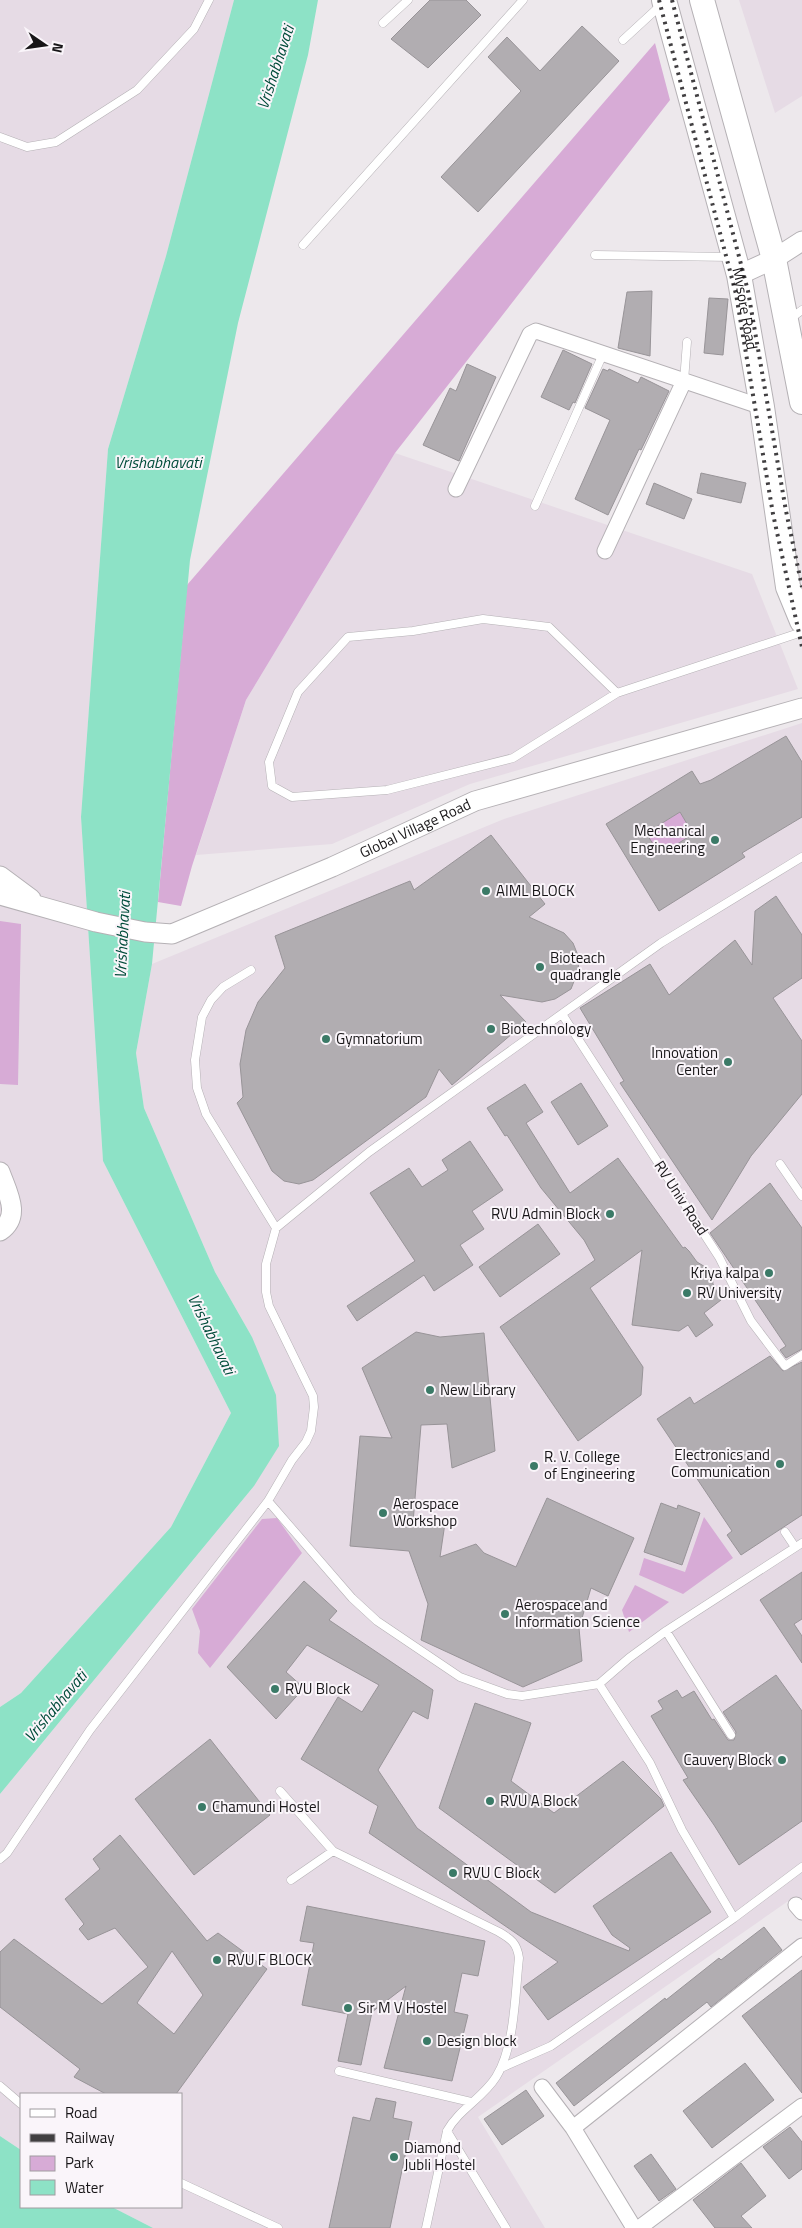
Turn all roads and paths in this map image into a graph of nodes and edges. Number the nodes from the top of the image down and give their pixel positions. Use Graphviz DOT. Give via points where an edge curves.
graph roads {
  1 [pos="209,0"];
  2 [pos="408,0"];
  3 [pos="523,0"];
  4 [pos="702,0"];
  5 [pos="664,1"];
  6 [pos="383,23"];
  7 [pos="623,40"];
  8 [pos="0,137"];
  9 [pos="802,241"];
  10 [pos="303,245"];
  11 [pos="595,255"];
  12 [pos="774,259"];
  13 [pos="736,266"];
  14 [pos="794,316"];
  15 [pos="687,342"];
  16 [pos="603,354"];
  17 [pos="684,381"];
  18 [pos="802,402"];
  19 [pos="762,407"];
  20 [pos="456,489"];
  21 [pos="535,506"];
  22 [pos="605,551"];
  23 [pos="802,621"];
  24 [pos="802,632"];
  25 [pos="617,693"];
  26 [pos="802,708"];
  27 [pos="802,857"];
  28 [pos="0,876"];
  29 [pos="0,895"];
  30 [pos="36,904"];
  31 [pos="251,970"];
  32 [pos="562,1014"];
  33 [pos="780,1164"];
  34 [pos="0,1172"];
  35 [pos="802,1196"];
  36 [pos="276,1228"];
  37 [pos="0,1231"];
  38 [pos="802,1355"];
  39 [pos="268,1501"];
  40 [pos="785,1532"];
  41 [pos="799,1545"];
  42 [pos="666,1631"];
  43 [pos="599,1684"];
  44 [pos="730,1735"];
  45 [pos="280,1791"];
  46 [pos="333,1851"];
  47 [pos="0,1858"];
  48 [pos="802,1866"];
  49 [pos="291,1880"];
  50 [pos="734,1918"];
  51 [pos="802,1946"];
  52 [pos="501,2068"];
  53 [pos="339,2071"];
  54 [pos="0,2086"];
  55 [pos="542,2087"];
  56 [pos="471,2102"];
  57 [pos="20,2103"];
  58 [pos="802,2106"];
  59 [pos="573,2128"];
  60 [pos="447,2131"];
  61 [pos="182,2183"];
  62 [pos="278,2228"];
  63 [pos="426,2228"];
  64 [pos="506,2228"];
  65 [pos="634,2228"];
  66 [pos="639,2228"];
  1 -- 8 [label="lane" via="194,29 137,90 56,142 27,147"];
  2 -- 6 [label="lane"];
  3 -- 10 [label="lane"];
  4 -- 12 [label="highway"];
  5 -- 7 [label="lane"];
  5 -- 13 [label="highway, Mysore Road"];
  9 -- 12 [label="street"];
  11 -- 13 [label="lane"];
  12 -- 13 [label="street"];
  12 -- 14 [label="highway"];
  13 -- 19 [label="highway, Mysore Road"];
  14 -- 18 [label="highway"];
  15 -- 17 [label="lane"];
  16 -- 17 [label="street"];
  16 -- 20 [label="street" via="536,331 530,334"];
  16 -- 21 [label="lane"];
  17 -- 19 [label="street"];
  17 -- 22 [label="street"];
  19 -- 23 [label="highway, Mysore Road" via="788,587"];
  24 -- 25 [label="lane"];
  25 -- 25 [label="lane" via="513,758 387,790 292,796 272,786 269,762 298,692 348,637 483,619 550,627"];
  26 -- 30 [label="street, Global Village Road" via="475,801 332,867 172,934 145,932 60,913"];
  27 -- 32 [label="lane" via="661,943"];
  28 -- 30 [label="street, Global Village Road"];
  29 -- 30 [label="street, Global Village Road"];
  31 -- 36 [label="lane" via="223,987 202,1017 195,1060 197,1088 206,1114"];
  32 -- 36 [label="lane" via="369,1152"];
  32 -- 38 [label="lane, RV Univ Road" via="719,1258 751,1322 785,1366"];
  33 -- 35 [label="lane"];
  34 -- 37 [label="street" via="13,1211 8,1226"];
  36 -- 39 [label="lane" via="266,1264 266,1292 269,1306 313,1396 314,1408 306,1442"];
  39 -- 43 [label="lane" via="352,1598 377,1621 460,1677 522,1696"];
  39 -- 47 [label="lane" via="90,1730"];
  40 -- 41 [label="lane"];
  41 -- 42 [label="lane"];
  42 -- 43 [label="lane"];
  42 -- 44 [label="lane"];
  43 -- 50 [label="lane" via="650,1763 682,1830"];
  45 -- 46 [label="lane"];
  46 -- 49 [label="lane"];
  46 -- 52 [label="lane" via="499,1932 517,1946 519,1958 508,2045"];
  48 -- 50 [label="lane"];
  50 -- 52 [label="lane" via="551,2046"];
  51 -- 59 [label="street"];
  52 -- 56 [label="lane" via="488,2087"];
  53 -- 56 [label="lane"];
  54 -- 57 [label="lane"];
  55 -- 59 [label="street"];
  56 -- 60 [label="lane"];
  58 -- 66 [label="street"];
  59 -- 65 [label="street"];
  60 -- 63 [label="lane"];
  60 -- 64 [label="lane"];
  61 -- 62 [label="lane"];
}
